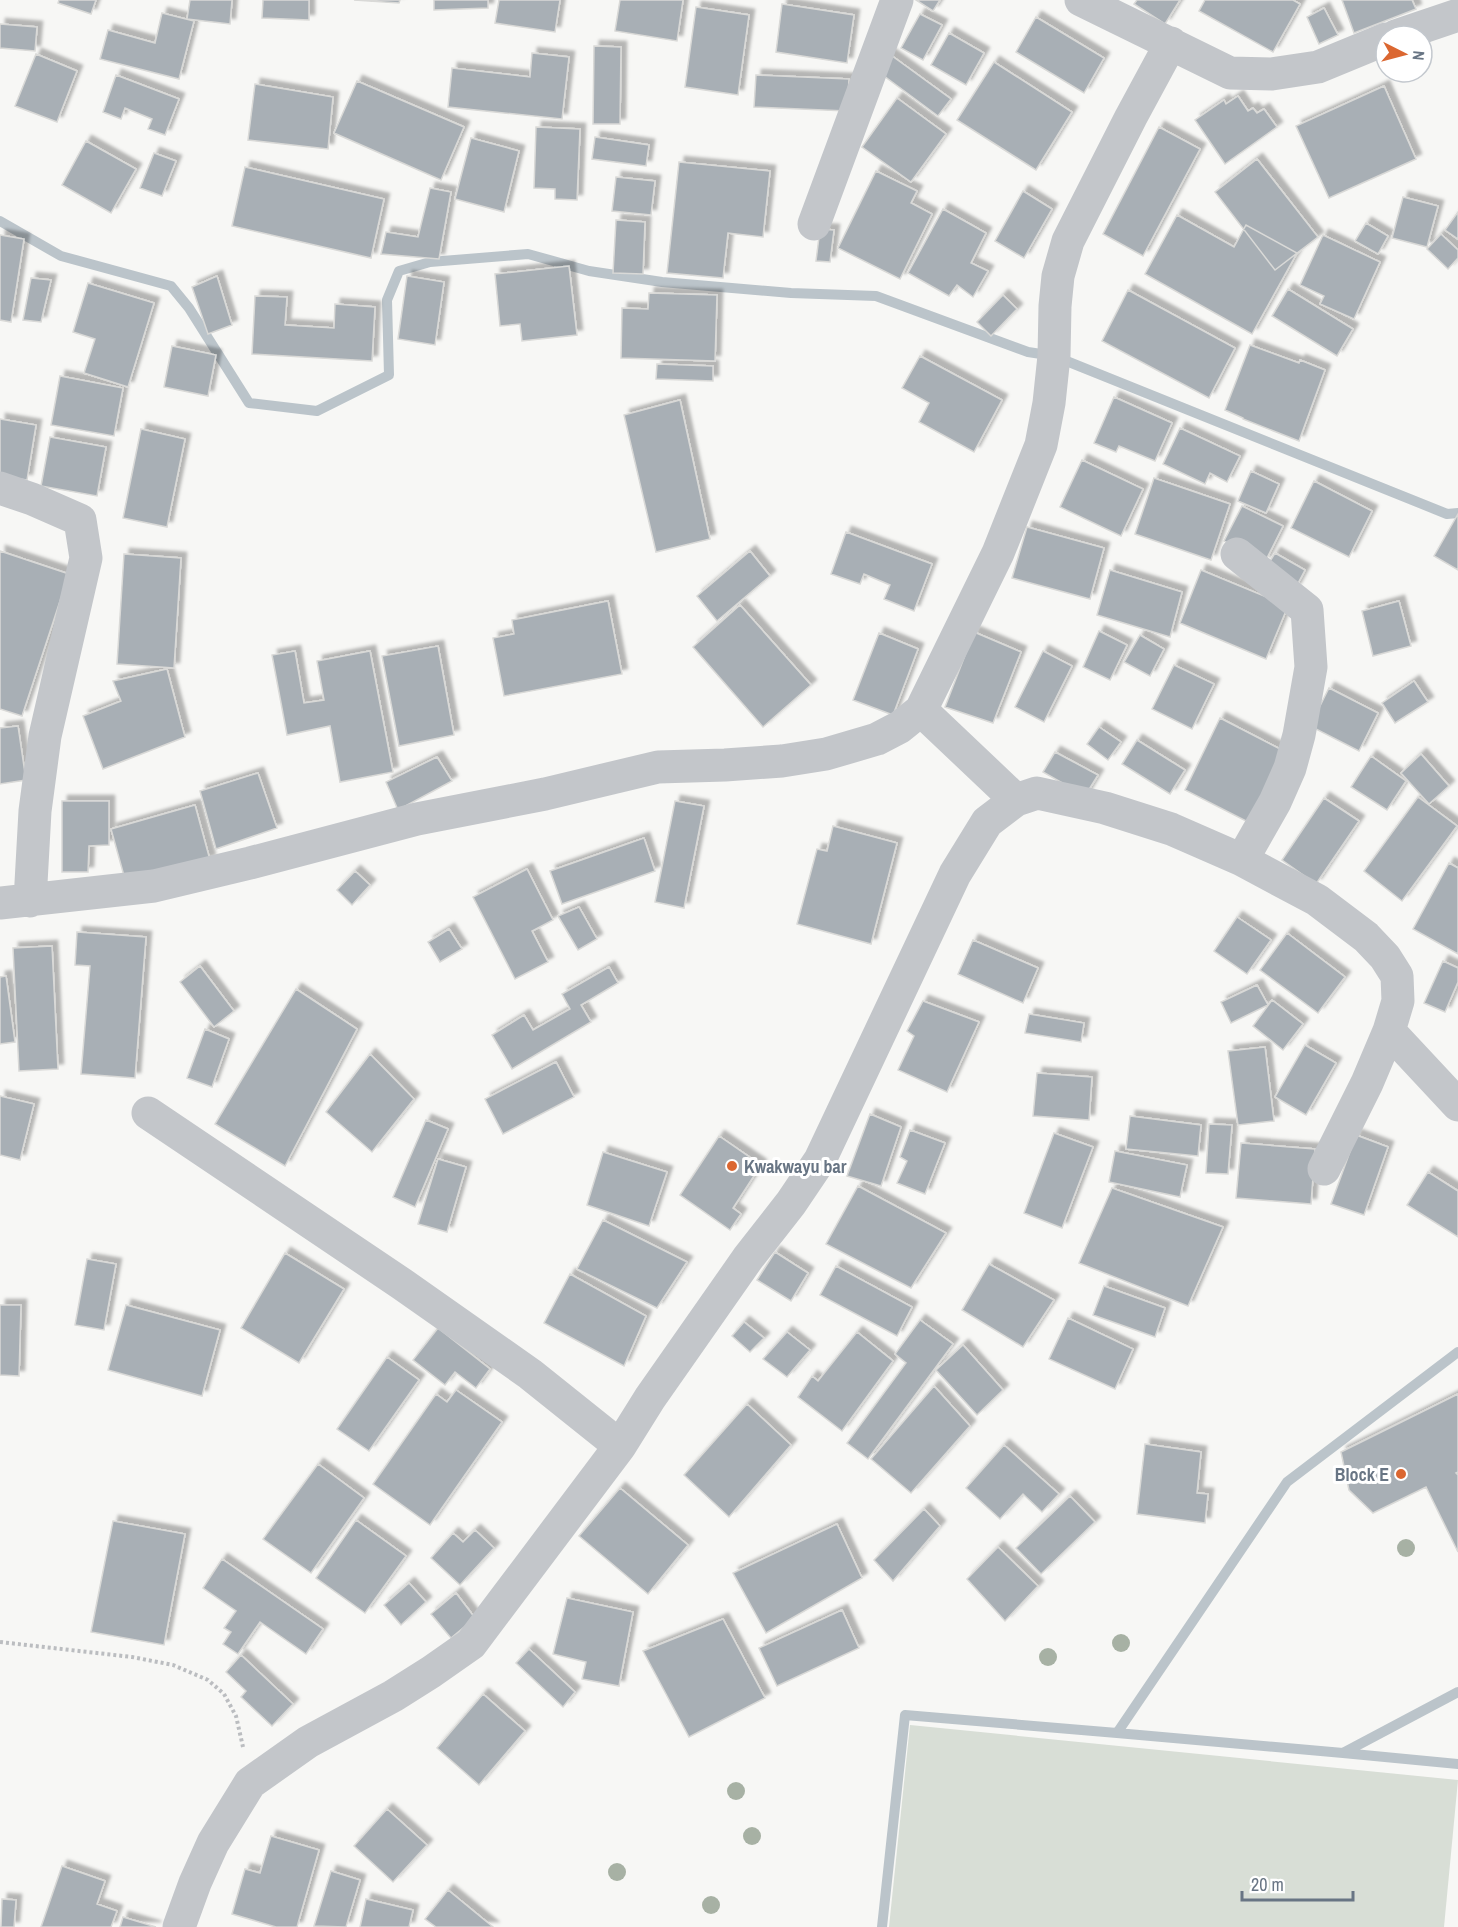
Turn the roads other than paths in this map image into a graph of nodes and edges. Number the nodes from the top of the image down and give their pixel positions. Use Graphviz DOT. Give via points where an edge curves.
graph roads {
  1 [pos="897,0"];
  2 [pos="1093,3"];
  3 [pos="1458,15"];
  4 [pos="1431,24"];
  5 [pos="1171,43"];
  6 [pos="1374,44"];
  7 [pos="814,224"];
  8 [pos="0,489"];
  9 [pos="1237,554"];
  10 [pos="921,710"];
  11 [pos="1016,800"];
  12 [pos="1242,860"];
  13 [pos="15,902"];
  14 [pos="1389,1030"];
  15 [pos="1458,1105"];
  16 [pos="148,1113"];
  17 [pos="1324,1169"];
  18 [pos="620,1446"];
  19 [pos="179,1927"];
  1 -- 7 [label="street"];
  2 -- 5 [label="street"];
  3 -- 4 [label="street"];
  5 -- 6 [label="street" via="1230,73 1272,74 1318,67"];
  5 -- 10 [label="street" via="1068,241 1058,276 1054,356 1041,445 998,553"];
  8 -- 13 [label="street" via="80,520 86,558 45,736 35,812"];
  9 -- 12 [label="street" via="1307,610 1311,667 1290,768"];
  10 -- 11 [label="street"];
  10 -- 13 [label="street" via="877,739 826,754 748,764 658,767 417,819 154,886"];
  11 -- 12 [label="street" via="1037,793 1105,808 1171,829"];
  11 -- 18 [label="street" via="987,822 955,874 820,1160"];
  12 -- 14 [label="street" via="1317,900 1366,937 1385,957 1397,976 1398,1000"];
  14 -- 15 [label="street"];
  14 -- 17 [label="street"];
  16 -- 18 [label="street" via="530,1374"];
  18 -- 19 [label="street" via="471,1644 393,1696 308,1742 250,1783 213,1843"];
}
